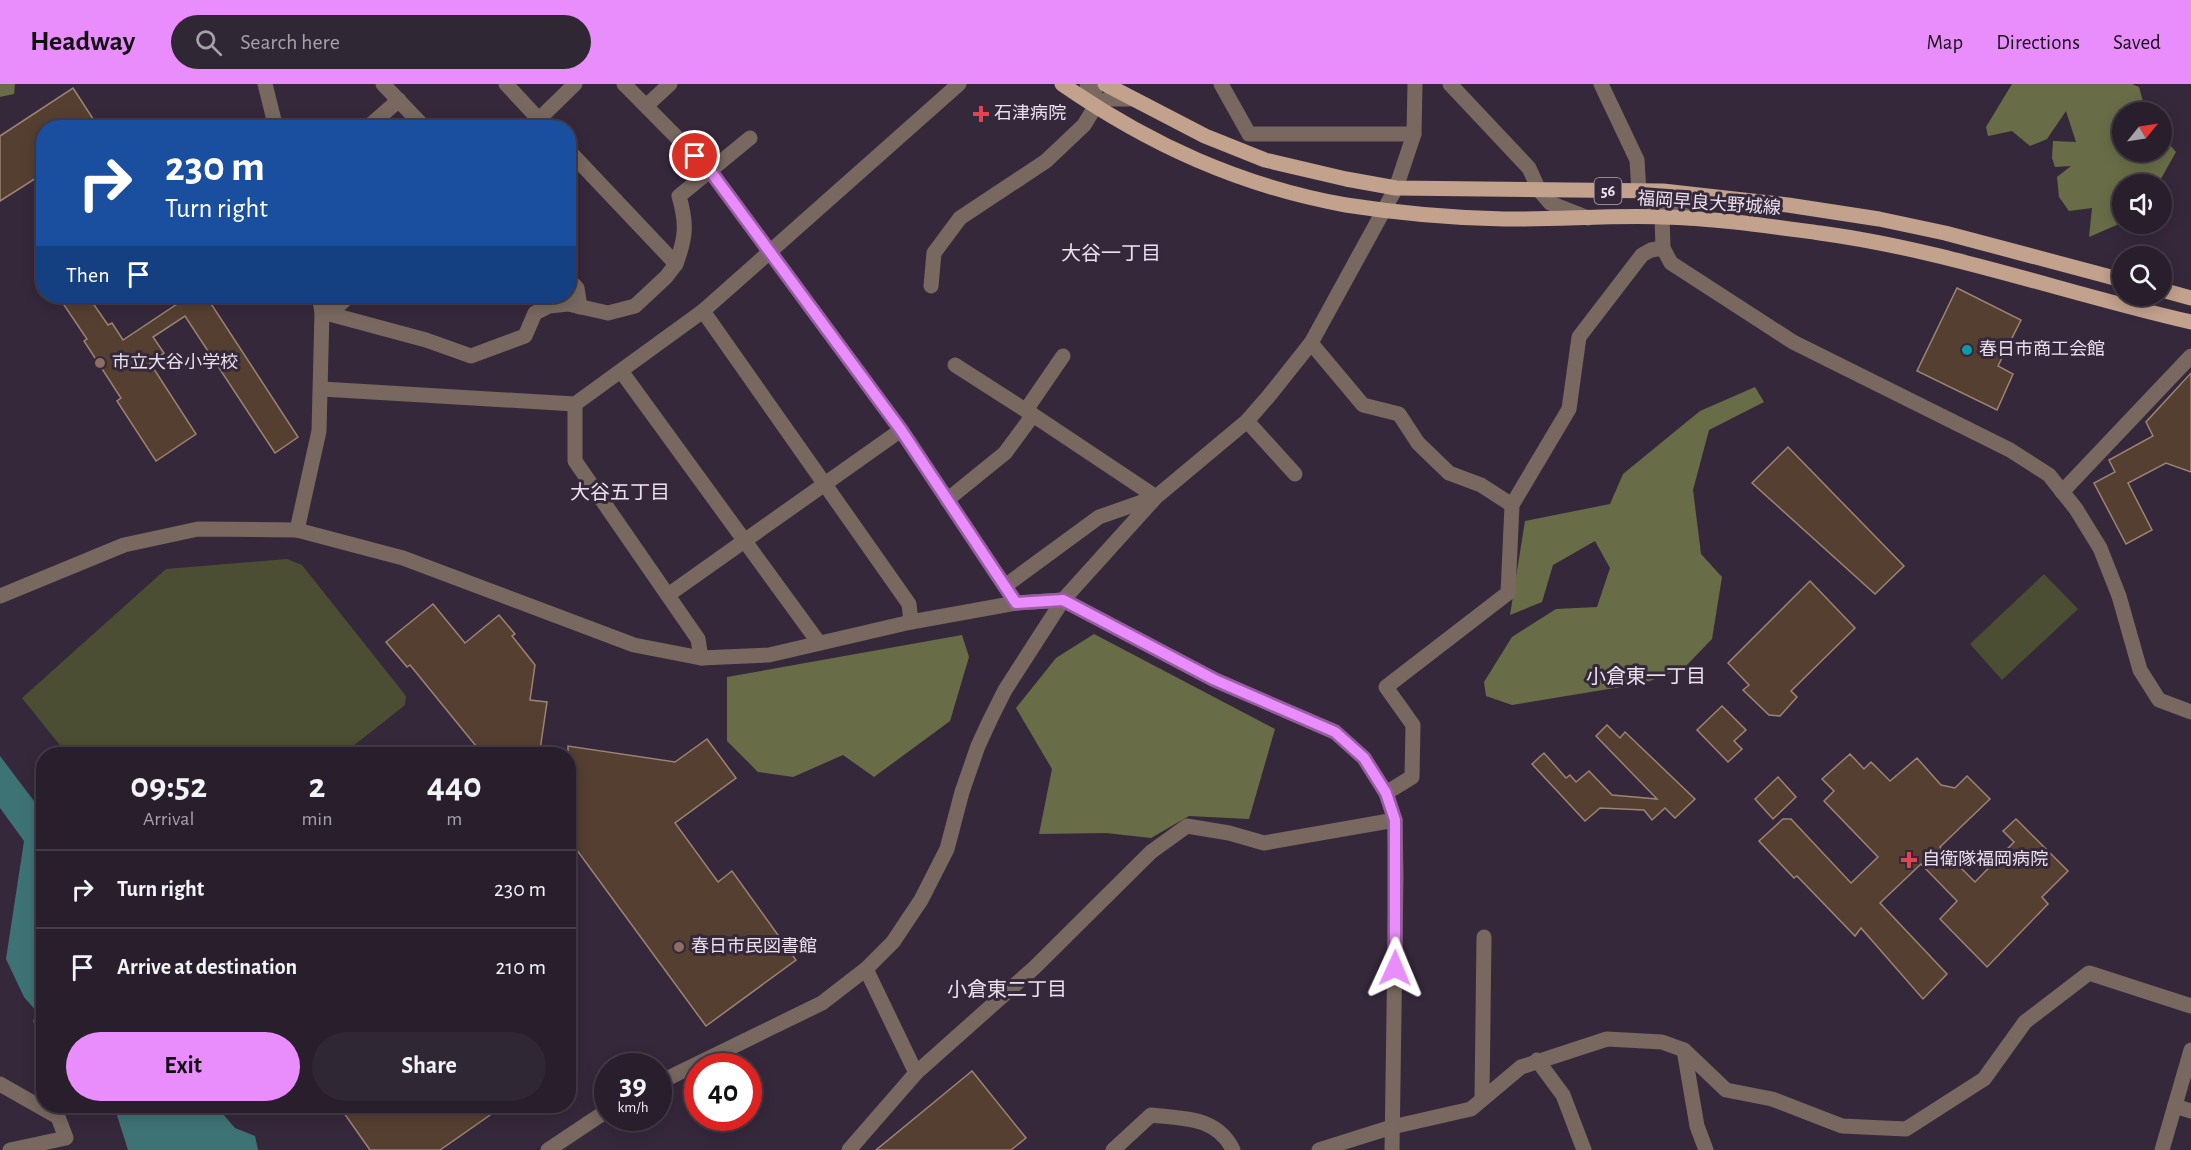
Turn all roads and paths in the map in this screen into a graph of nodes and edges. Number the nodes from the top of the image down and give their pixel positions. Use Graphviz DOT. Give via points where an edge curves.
graph roads {
  1 [pos="265,84"];
  2 [pos="383,84"];
  3 [pos="506,84"];
  4 [pos="575,84"];
  5 [pos="624,84"];
  6 [pos="670,84"];
  7 [pos="959,84"];
  8 [pos="1062,84"];
  9 [pos="1087,84"];
  10 [pos="1105,84"];
  11 [pos="1221,84"];
  12 [pos="1415,84"];
  13 [pos="1450,84"];
  14 [pos="1601,84"];
  15 [pos="1130,99"];
  16 [pos="399,100"];
  17 [pos="646,106"];
  18 [pos="1095,107"];
  19 [pos="274,120"];
  20 [pos="376,120"];
  21 [pos="418,120"];
  22 [pos="535,120"];
  23 [pos="543,120"];
  24 [pos="1414,134"];
  25 [pos="750,138"];
  26 [pos="576,158"];
  27 [pos="711,172"];
  28 [pos="1396,188"];
  29 [pos="1539,190"];
  30 [pos="1639,192"];
  31 [pos="1385,210"];
  32 [pos="1662,217"];
  33 [pos="1588,218"];
  34 [pos="1693,219"];
  35 [pos="1663,248"];
  36 [pos="770,252"];
  37 [pos="676,264"];
  38 [pos="2112,277"];
  39 [pos="931,286"];
  40 [pos="576,287"];
  41 [pos="2172,293"];
  42 [pos="2190,298"];
  43 [pos="320,303"];
  44 [pos="341,303"];
  45 [pos="580,307"];
  46 [pos="703,311"];
  47 [pos="322,312"];
  48 [pos="2191,322"];
  49 [pos="1311,343"];
  50 [pos="1063,356"];
  51 [pos="2191,356"];
  52 [pos="955,365"];
  53 [pos="621,371"];
  54 [pos="322,389"];
  55 [pos="575,405"];
  56 [pos="1030,412"];
  57 [pos="1247,422"];
  58 [pos="901,430"];
  59 [pos="1295,474"];
  60 [pos="826,483"];
  61 [pos="2062,492"];
  62 [pos="1156,497"];
  63 [pos="947,500"];
  64 [pos="1512,505"];
  65 [pos="297,530"];
  66 [pos="746,540"];
  67 [pos="1005,586"];
  68 [pos="668,595"];
  69 [pos="0,596"];
  70 [pos="1063,600"];
  71 [pos="1016,603"];
  72 [pos="911,622"];
  73 [pos="819,643"];
  74 [pos="701,658"];
  75 [pos="2191,712"];
  76 [pos="1386,793"];
  77 [pos="1395,820"];
  78 [pos="1484,937"];
  79 [pos="866,969"];
  80 [pos="2191,1006"];
  81 [pos="1684,1050"];
  82 [pos="2191,1050"];
  83 [pos="1537,1060"];
  84 [pos="916,1073"];
  85 [pos="672,1076"];
  86 [pos="0,1084"];
  87 [pos="1482,1098"];
  88 [pos="36,1104"];
  89 [pos="2175,1106"];
  90 [pos="2191,1111"];
  91 [pos="51,1113"];
  92 [pos="594,1119"];
  93 [pos="1392,1127"];
  94 [pos="10,1150"];
  95 [pos="548,1150"];
  96 [pos="849,1150"];
  97 [pos="1113,1150"];
  98 [pos="1233,1150"];
  99 [pos="1319,1150"];
  100 [pos="1392,1150"];
  101 [pos="1584,1150"];
  102 [pos="1706,1150"];
  103 [pos="2162,1150"];
  1 -- 19 [label="street"];
  2 -- 16 [label="street"];
  3 -- 22 [label="street"];
  4 -- 23 [label="street"];
  5 -- 17 [label="street"];
  6 -- 17 [label="street"];
  7 -- 36 [label="street"];
  8 -- 18 [label="main road, 福岡早良大野城線 / 56"];
  9 -- 18 [label="street" via="1095,93"];
  10 -- 15 [label="main road, 福岡早良大野城線 / 56"];
  11 -- 24 [label="street" via="1249,134"];
  12 -- 24 [label="street"];
  13 -- 29 [label="street" via="1529,168"];
  14 -- 30 [label="street" via="1637,160"];
  15 -- 18 [label="street" via="1108,99"];
  15 -- 28 [label="main road, 福岡早良大野城線 / 56" via="1265,160"];
  16 -- 20 [label="street"];
  16 -- 21 [label="street"];
  17 -- 27 [label="street"];
  18 -- 31 [label="main road, 福岡早良大野城線 / 56" via="1191,160 1268,185"];
  18 -- 39 [label="street" via="1084,125 1046,161 960,218 934,253"];
  24 -- 28 [label="street"];
  25 -- 27 [label="street"];
  26 -- 37 [label="street"];
  27 -- 36 [label="street"];
  27 -- 37 [label="street" via="679,196 685,239"];
  28 -- 29 [label="main road, 福岡早良大野城線 / 56"];
  28 -- 31 [label="street"];
  29 -- 30 [label="main road, 福岡早良大野城線 / 56"];
  29 -- 33 [label="street" via="1550,203"];
  30 -- 34 [label="street" via="1649,201"];
  30 -- 38 [label="main road, 福岡早良大野城線 / 56" via="1663,191 1788,205 1879,219"];
  31 -- 33 [label="main road, 福岡早良大野城線 / 56" via="1504,219"];
  31 -- 49 [label="street"];
  32 -- 33 [label="main road, 福岡早良大野城線 / 56"];
  32 -- 34 [label="main road, 福岡早良大野城線 / 56"];
  32 -- 35 [label="street"];
  34 -- 48 [label="main road, 福岡早良大野城線 / 56" via="1823,233 1939,257"];
  35 -- 61 [label="street" via="1671,263 1793,342 2010,450 2049,476"];
  35 -- 64 [label="street" via="1642,255 1579,337 1569,409"];
  36 -- 46 [label="street"];
  36 -- 58 [label="street"];
  37 -- 45 [label="street" via="635,306 608,313"];
  40 -- 45 [label="street"];
  41 -- 42 [label="main road"];
  43 -- 47 [label="street"];
  44 -- 47 [label="street"];
  45 -- 47 [label="street" via="549,306 535,314 525,336 471,356"];
  46 -- 53 [label="street"];
  46 -- 60 [label="street"];
  47 -- 54 [label="street"];
  49 -- 57 [label="street"];
  49 -- 64 [label="street" via="1363,405 1399,414 1418,443 1449,473 1481,485"];
  50 -- 56 [label="street"];
  51 -- 61 [label="street"];
  52 -- 56 [label="street"];
  53 -- 55 [label="street"];
  53 -- 66 [label="street"];
  54 -- 55 [label="street"];
  54 -- 65 [label="street" via="319,431"];
  55 -- 68 [label="street" via="575,461"];
  56 -- 62 [label="street"];
  56 -- 63 [label="street" via="1005,453"];
  57 -- 59 [label="street"];
  57 -- 62 [label="street"];
  58 -- 60 [label="street"];
  58 -- 63 [label="street"];
  60 -- 66 [label="street"];
  60 -- 72 [label="street" via="909,604"];
  61 -- 75 [label="street" via="2100,548 2119,596 2140,670 2158,700"];
  62 -- 67 [label="street" via="1099,518"];
  62 -- 70 [label="street"];
  63 -- 67 [label="street"];
  64 -- 76 [label="street" via="1508,593 1386,687 1413,725 1412,777"];
  65 -- 69 [label="street" via="198,529 165,534 124,545"];
  65 -- 74 [label="street" via="403,558 634,645"];
  66 -- 68 [label="street"];
  66 -- 73 [label="street"];
  67 -- 71 [label="street"];
  68 -- 74 [label="street" via="698,639"];
  70 -- 71 [label="street"];
  70 -- 76 [label="street" via="1215,680 1335,732 1364,758"];
  70 -- 79 [label="street" via="1005,690 978,746 947,849 921,900 893,942"];
  71 -- 72 [label="street"];
  72 -- 73 [label="street"];
  73 -- 74 [label="street" via="769,655"];
  76 -- 77 [label="street"];
  77 -- 84 [label="street" via="1264,843 1187,826 1151,852 1034,968"];
  77 -- 93 [label="street"];
  78 -- 87 [label="street"];
  79 -- 84 [label="street"];
  79 -- 85 [label="street" via="822,1003"];
  80 -- 81 [label="street" via="2089,973 2025,1022 1984,1079 1906,1129 1842,1126 1772,1098 1726,1090"];
  81 -- 83 [label="street" via="1662,1042 1607,1040"];
  81 -- 102 [label="street" via="1697,1126"];
  82 -- 89 [label="street"];
  83 -- 87 [label="street" via="1521,1067"];
  83 -- 101 [label="street" via="1563,1095"];
  84 -- 96 [label="street"];
  86 -- 88 [label="street"];
  87 -- 93 [label="street" via="1471,1109"];
  89 -- 90 [label="street"];
  89 -- 103 [label="street"];
  91 -- 94 [label="street" via="58,1117 66,1138"];
  92 -- 95 [label="street"];
  93 -- 99 [label="street"];
  93 -- 100 [label="street"];
  97 -- 98 [label="street" via="1151,1115 1203,1120 1228,1140"];
}
